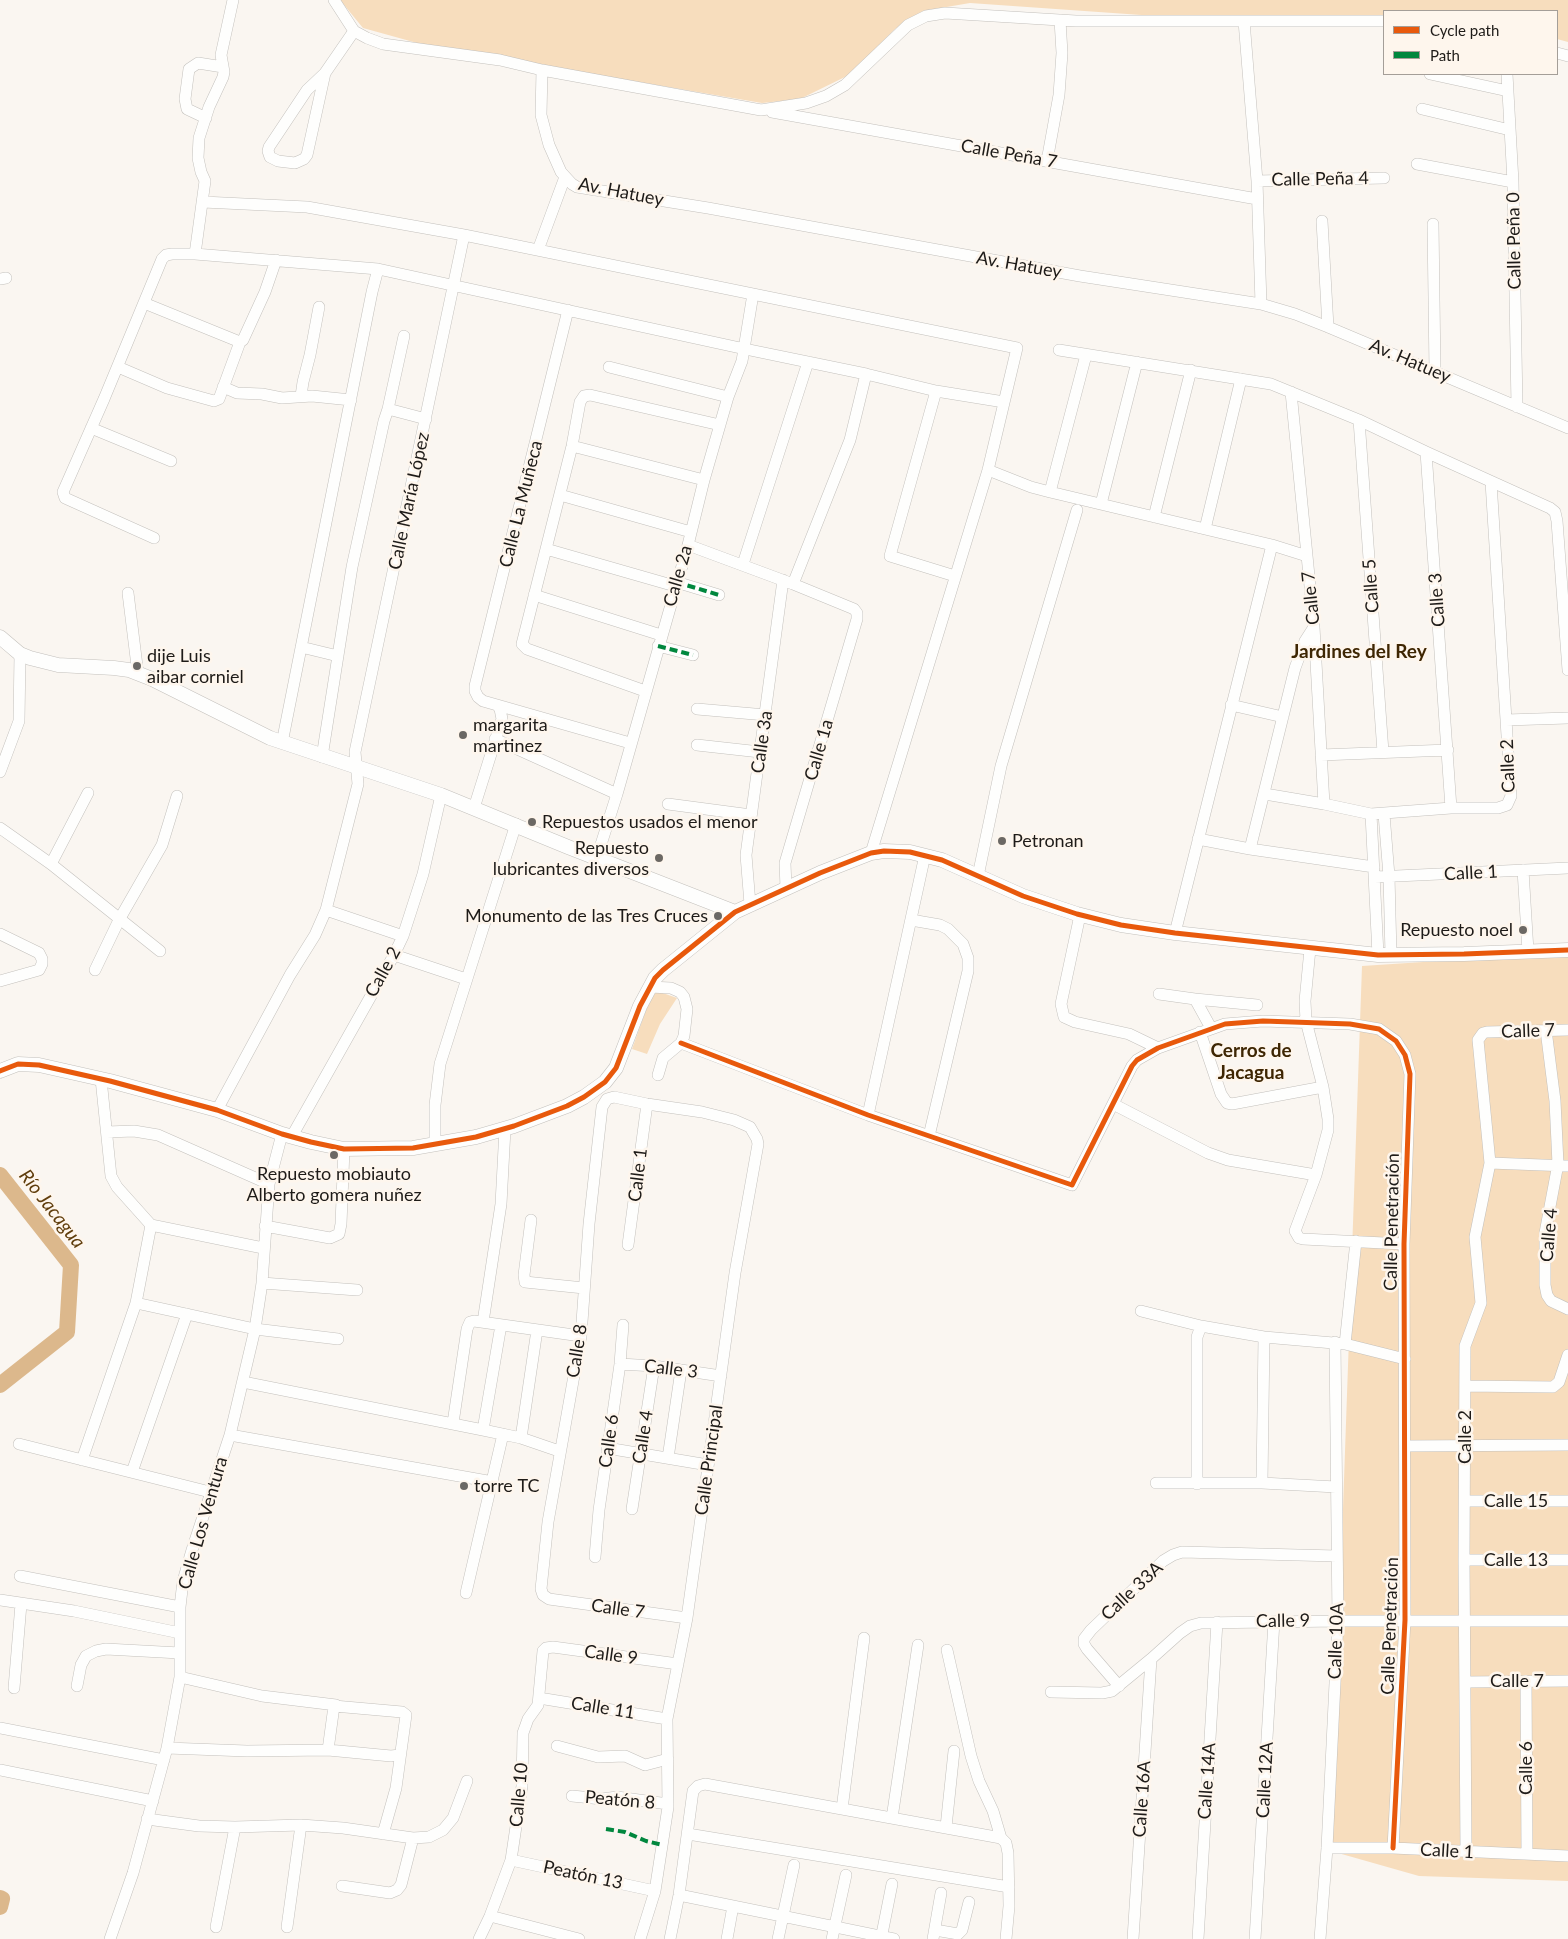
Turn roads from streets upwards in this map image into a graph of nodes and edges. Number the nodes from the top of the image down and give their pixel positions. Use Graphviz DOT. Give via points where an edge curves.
graph roads {
  1 [pos="233,0"];
  2 [pos="334,0"];
  3 [pos="1060,20"];
  4 [pos="1244,21"];
  5 [pos="1383,21"];
  6 [pos="354,31"];
  7 [pos="224,67"];
  8 [pos="542,70"];
  9 [pos="325,74"];
  10 [pos="1435,75"];
  11 [pos="1507,75"];
  12 [pos="1508,91"];
  13 [pos="1422,108"];
  14 [pos="761,110"];
  15 [pos="206,118"];
  16 [pos="1510,130"];
  17 [pos="1047,161"];
  18 [pos="1417,164"];
  19 [pos="564,177"];
  20 [pos="1384,178"];
  21 [pos="1257,180"];
  22 [pos="1513,182"];
  23 [pos="1257,199"];
  24 [pos="203,202"];
  25 [pos="1322,221"];
  26 [pos="1432,224"];
  27 [pos="464,235"];
  28 [pos="538,250"];
  29 [pos="195,254"];
  30 [pos="276,260"];
  31 [pos="378,269"];
  32 [pos="453,285"];
  33 [pos="752,294"];
  34 [pos="144,304"];
  35 [pos="1261,304"];
  36 [pos="319,307"];
  37 [pos="568,310"];
  38 [pos="1328,327"];
  39 [pos="404,336"];
  40 [pos="240,342"];
  41 [pos="745,349"];
  42 [pos="1059,350"];
  43 [pos="1086,355"];
  44 [pos="808,362"];
  45 [pos="1137,362"];
  46 [pos="118,367"];
  47 [pos="609,367"];
  48 [pos="1191,370"];
  49 [pos="1435,372"];
  50 [pos="866,374"];
  51 [pos="1241,379"];
  52 [pos="224,387"];
  53 [pos="936,391"];
  54 [pos="1292,392"];
  55 [pos="301,396"];
  56 [pos="728,397"];
  57 [pos="351,400"];
  58 [pos="1004,402"];
  59 [pos="1517,408"];
  60 [pos="388,410"];
  61 [pos="426,418"];
  62 [pos="1360,420"];
  63 [pos="720,425"];
  64 [pos="91,428"];
  65 [pos="1568,428"];
  66 [pos="572,446"];
  67 [pos="1426,452"];
  68 [pos="171,461"];
  69 [pos="988,470"];
  70 [pos="704,480"];
  71 [pos="1491,482"];
  72 [pos="1050,492"];
  73 [pos="560,495"];
  74 [pos="1101,504"];
  75 [pos="1077,510"];
  76 [pos="1154,517"];
  77 [pos="1205,529"];
  78 [pos="691,532"];
  79 [pos="154,538"];
  80 [pos="688,545"];
  81 [pos="1272,545"];
  82 [pos="546,549"];
  83 [pos="1307,556"];
  84 [pos="743,564"];
  85 [pos="955,576"];
  86 [pos="788,582"];
  87 [pos="676,584"];
  88 [pos="128,593"];
  89 [pos="534,594"];
  90 [pos="719,596"];
  91 [pos="1314,627"];
  92 [pos="0,637"];
  93 [pos="660,640"];
  94 [pos="301,647"];
  95 [pos="20,654"];
  96 [pos="693,655"];
  97 [pos="338,656"];
  98 [pos="1568,670"];
  99 [pos="138,674"];
  100 [pos="645,691"];
  101 [pos="497,705"];
  102 [pos="1231,705"];
  103 [pos="697,709"];
  104 [pos="766,715"];
  105 [pos="1283,717"];
  106 [pos="1568,718"];
  107 [pos="1506,720"];
  108 [pos="495,739"];
  109 [pos="282,743"];
  110 [pos="630,744"];
  111 [pos="697,744"];
  112 [pos="1448,750"];
  113 [pos="760,752"];
  114 [pos="1384,752"];
  115 [pos="1321,755"];
  116 [pos="322,756"];
  117 [pos="357,766"];
  118 [pos="0,772"];
  119 [pos="88,793"];
  120 [pos="617,794"];
  121 [pos="1265,794"];
  122 [pos="440,795"];
  123 [pos="177,796"];
  124 [pos="668,804"];
  125 [pos="1324,804"];
  126 [pos="474,808"];
  127 [pos="1451,808"];
  128 [pos="1371,814"];
  129 [pos="1384,814"];
  130 [pos="751,815"];
  131 [pos="516,824"];
  132 [pos="0,828"];
  133 [pos="1198,839"];
  134 [pos="1250,849"];
  135 [pos="871,853"];
  136 [pos="925,855"];
  137 [pos="597,858"];
  138 [pos="52,864"];
  139 [pos="1568,868"];
  140 [pos="1523,870"];
  141 [pos="1374,872"];
  142 [pos="978,876"];
  143 [pos="1389,876"];
  144 [pos="786,888"];
  145 [pos="750,904"];
  146 [pos="326,910"];
  147 [pos="735,912"];
  148 [pos="1080,915"];
  149 [pos="119,920"];
  150 [pos="911,920"];
  151 [pos="1174,933"];
  152 [pos="0,934"];
  153 [pos="403,936"];
  154 [pos="1310,949"];
  155 [pos="1568,950"];
  156 [pos="160,951"];
  157 [pos="1528,951"];
  158 [pos="394,955"];
  159 [pos="1385,955"];
  160 [pos="95,970"];
  161 [pos="466,979"];
  162 [pos="0,981"];
  163 [pos="650,987"];
  164 [pos="1158,994"];
  165 [pos="1195,999"];
  166 [pos="1257,1005"];
  167 [pos="1306,1022"];
  168 [pos="1206,1030"];
  169 [pos="1546,1030"];
  170 [pos="1568,1030"];
  171 [pos="1487,1032"];
  172 [pos="681,1043"];
  173 [pos="1158,1048"];
  174 [pos="0,1071"];
  175 [pos="658,1075"];
  176 [pos="101,1079"];
  177 [pos="599,1087"];
  178 [pos="1323,1087"];
  179 [pos="607,1099"];
  180 [pos="647,1104"];
  181 [pos="1113,1104"];
  182 [pos="216,1110"];
  183 [pos="868,1115"];
  184 [pos="505,1129"];
  185 [pos="106,1132"];
  186 [pos="287,1135"];
  187 [pos="930,1136"];
  188 [pos="435,1145"];
  189 [pos="344,1149"];
  190 [pos="1490,1163"];
  191 [pos="1563,1165"];
  192 [pos="1316,1175"];
  193 [pos="269,1184"];
  194 [pos="531,1220"];
  195 [pos="152,1225"];
  196 [pos="265,1226"];
  197 [pos="1356,1241"];
  198 [pos="1404,1244"];
  199 [pos="628,1245"];
  200 [pos="264,1248"];
  201 [pos="262,1283"];
  202 [pos="584,1288"];
  203 [pos="357,1290"];
  204 [pos="136,1303"];
  205 [pos="1568,1309"];
  206 [pos="1141,1311"];
  207 [pos="188,1314"];
  208 [pos="483,1322"];
  209 [pos="501,1325"];
  210 [pos="623,1325"];
  211 [pos="1201,1326"];
  212 [pos="255,1329"];
  213 [pos="537,1330"];
  214 [pos="581,1336"];
  215 [pos="1264,1337"];
  216 [pos="338,1339"];
  217 [pos="1340,1343"];
  218 [pos="1568,1355"];
  219 [pos="1405,1358"];
  220 [pos="620,1364"];
  221 [pos="654,1366"];
  222 [pos="681,1370"];
  223 [pos="721,1376"];
  224 [pos="243,1382"];
  225 [pos="1466,1386"];
  226 [pos="453,1423"];
  227 [pos="483,1430"];
  228 [pos="502,1434"];
  229 [pos="230,1435"];
  230 [pos="521,1438"];
  231 [pos="19,1444"];
  232 [pos="1568,1445"];
  233 [pos="1406,1446"];
  234 [pos="1465,1446"];
  235 [pos="607,1448"];
  236 [pos="559,1451"];
  237 [pos="641,1453"];
  238 [pos="668,1458"];
  239 [pos="82,1460"];
  240 [pos="708,1466"];
  241 [pos="132,1472"];
  242 [pos="492,1482"];
  243 [pos="1156,1483"];
  244 [pos="1262,1483"];
  245 [pos="1197,1484"];
  246 [pos="1336,1487"];
  247 [pos="210,1492"];
  248 [pos="1568,1501"];
  249 [pos="1464,1502"];
  250 [pos="632,1508"];
  251 [pos="1337,1556"];
  252 [pos="595,1557"];
  253 [pos="1464,1560"];
  254 [pos="1568,1560"];
  255 [pos="20,1576"];
  256 [pos="466,1593"];
  257 [pos="0,1600"];
  258 [pos="549,1600"];
  259 [pos="21,1604"];
  260 [pos="180,1607"];
  261 [pos="687,1618"];
  262 [pos="1338,1620"];
  263 [pos="1405,1620"];
  264 [pos="1274,1621"];
  265 [pos="1464,1621"];
  266 [pos="1568,1621"];
  267 [pos="1217,1622"];
  268 [pos="180,1633"];
  269 [pos="864,1638"];
  270 [pos="918,1645"];
  271 [pos="544,1649"];
  272 [pos="946,1650"];
  273 [pos="180,1654"];
  274 [pos="1151,1659"];
  275 [pos="678,1664"];
  276 [pos="180,1677"];
  277 [pos="1526,1681"];
  278 [pos="1568,1681"];
  279 [pos="1466,1682"];
  280 [pos="77,1686"];
  281 [pos="1119,1686"];
  282 [pos="14,1688"];
  283 [pos="1051,1692"];
  284 [pos="539,1698"];
  285 [pos="336,1705"];
  286 [pos="667,1719"];
  287 [pos="0,1728"];
  288 [pos="557,1746"];
  289 [pos="167,1748"];
  290 [pos="328,1750"];
  291 [pos="954,1750"];
  292 [pos="400,1755"];
  293 [pos="668,1758"];
  294 [pos="164,1760"];
  295 [pos="0,1770"];
  296 [pos="467,1781"];
  297 [pos="572,1796"];
  298 [pos="154,1801"];
  299 [pos="668,1804"];
  300 [pos="842,1809"];
  301 [pos="892,1818"];
  302 [pos="147,1819"];
  303 [pos="301,1825"];
  304 [pos="235,1827"];
  305 [pos="946,1828"];
  306 [pos="383,1834"];
  307 [pos="688,1834"];
  308 [pos="412,1838"];
  309 [pos="1001,1838"];
  310 [pos="1327,1848"];
  311 [pos="1393,1848"];
  312 [pos="1466,1852"];
  313 [pos="1527,1854"];
  314 [pos="1568,1856"];
  315 [pos="511,1860"];
  316 [pos="794,1865"];
  317 [pos="846,1875"];
  318 [pos="892,1884"];
  319 [pos="342,1886"];
  320 [pos="1008,1887"];
  321 [pos="655,1890"];
  322 [pos="941,1893"];
  323 [pos="679,1895"];
  324 [pos="969,1902"];
  325 [pos="733,1906"];
  326 [pos="490,1916"];
  327 [pos="784,1917"];
  328 [pos="216,1927"];
  329 [pos="287,1927"];
  330 [pos="834,1927"];
  331 [pos="934,1935"];
  332 [pos="882,1938"];
  333 [pos="110,1939"];
  334 [pos="479,1939"];
  335 [pos="579,1939"];
  336 [pos="640,1939"];
  337 [pos="670,1939"];
  338 [pos="727,1939"];
  339 [pos="778,1939"];
  340 [pos="832,1939"];
  341 [pos="894,1939"];
  342 [pos="1006,1939"];
  343 [pos="1132,1939"];
  344 [pos="1198,1939"];
  345 [pos="1255,1939"];
  346 [pos="1320,1939"];
  1 -- 7 [label="street" via="221,55"];
  2 -- 6 [label="street"];
  3 -- 4 [label="street"];
  3 -- 14 [label="street" via="946,13 926,16 908,25 845,85 826,96 806,104"];
  3 -- 17 [label="street" via="1059,95"];
  4 -- 5 [label="street"];
  4 -- 21 [label="street"];
  6 -- 8 [label="street, Calle Peña 7" via="383,44 500,60"];
  6 -- 9 [label="street"];
  7 -- 15 [label="street"];
  7 -- 15 [label="street" via="198,63 189,69 184,99 187,109"];
  8 -- 14 [label="street, Calle Peña 7"];
  8 -- 19 [label="street, Av. Hatuey" via="540,101 544,128 554,160"];
  9 -- 9 [label="street" via="308,154 295,163 278,161 270,156 269,146 307,90"];
  10 -- 12 [label="street"];
  11 -- 12 [label="street, Calle Peña 0"];
  12 -- 16 [label="street, Calle Peña 0"];
  13 -- 16 [label="street"];
  14 -- 17 [label="street, Calle Peña 7"];
  15 -- 24 [label="street" via="198,148 205,181"];
  16 -- 22 [label="street, Calle Peña 0"];
  17 -- 23 [label="street, Calle Peña 7"];
  18 -- 22 [label="street"];
  19 -- 28 [label="street"];
  19 -- 35 [label="street, Av. Hatuey" via="577,187 1080,276"];
  20 -- 21 [label="street, Calle Peña 4"];
  21 -- 23 [label="street"];
  22 -- 59 [label="street, Calle Peña 0"];
  23 -- 35 [label="street"];
  24 -- 27 [label="street" via="307,207"];
  24 -- 29 [label="street"];
  25 -- 38 [label="street"];
  26 -- 49 [label="street"];
  27 -- 28 [label="street"];
  27 -- 32 [label="street, Calle María López"];
  28 -- 33 [label="street"];
  29 -- 30 [label="street"];
  29 -- 34 [label="street" via="166,255"];
  30 -- 31 [label="street"];
  30 -- 40 [label="street" via="265,292"];
  31 -- 32 [label="street"];
  31 -- 57 [label="street"];
  32 -- 37 [label="street"];
  32 -- 61 [label="street, Calle María López"];
  33 -- 41 [label="street, Calle 2a"];
  33 -- 58 [label="street" via="1017,348"];
  34 -- 40 [label="street"];
  34 -- 46 [label="street"];
  35 -- 38 [label="street, Av. Hatuey"];
  36 -- 55 [label="street"];
  37 -- 41 [label="street"];
  37 -- 101 [label="street, Calle La Muñeca" via="475,686 478,697"];
  38 -- 49 [label="street, Av. Hatuey"];
  39 -- 60 [label="street"];
  40 -- 52 [label="street"];
  41 -- 44 [label="street"];
  41 -- 56 [label="street, Calle 2a"];
  42 -- 43 [label="street"];
  43 -- 45 [label="street"];
  43 -- 72 [label="street"];
  44 -- 50 [label="street"];
  44 -- 84 [label="street"];
  45 -- 48 [label="street"];
  45 -- 74 [label="street"];
  46 -- 52 [label="street" via="167,388 210,400 219,399"];
  46 -- 64 [label="street"];
  47 -- 56 [label="street"];
  48 -- 51 [label="street"];
  48 -- 76 [label="street"];
  49 -- 59 [label="street, Av. Hatuey"];
  50 -- 53 [label="street"];
  50 -- 86 [label="street, Calle 3a" via="850,440"];
  51 -- 54 [label="street" via="1272,384"];
  51 -- 77 [label="street"];
  52 -- 55 [label="street" via="237,393 282,398"];
  53 -- 58 [label="street"];
  53 -- 85 [label="street" via="890,556"];
  54 -- 62 [label="street"];
  54 -- 83 [label="street, Calle 7"];
  55 -- 57 [label="street"];
  56 -- 63 [label="street, Calle 2a"];
  57 -- 94 [label="street"];
  58 -- 69 [label="street"];
  59 -- 65 [label="street, Av. Hatuey"];
  60 -- 61 [label="street"];
  60 -- 97 [label="street" via="352,566"];
  61 -- 117 [label="street, Calle María López" via="356,752"];
  62 -- 67 [label="street"];
  62 -- 114 [label="street, Calle 5"];
  63 -- 66 [label="street" via="587,395 580,402"];
  63 -- 70 [label="street, Calle 2a"];
  64 -- 68 [label="street"];
  64 -- 79 [label="street" via="63,495"];
  66 -- 70 [label="street"];
  66 -- 73 [label="street"];
  67 -- 71 [label="street"];
  67 -- 112 [label="street, Calle 3"];
  69 -- 72 [label="street"];
  69 -- 85 [label="street"];
  70 -- 78 [label="street, Calle 2a"];
  71 -- 98 [label="street" via="1544,504 1555,512"];
  71 -- 107 [label="street, Calle 2"];
  72 -- 74 [label="street"];
  73 -- 78 [label="street"];
  73 -- 82 [label="street"];
  74 -- 76 [label="street"];
  75 -- 142 [label="street" via="1001,766"];
  76 -- 77 [label="street"];
  77 -- 81 [label="street"];
  78 -- 80 [label="street, Calle 2a"];
  80 -- 84 [label="street"];
  80 -- 87 [label="street, Calle 2a"];
  81 -- 83 [label="street"];
  81 -- 102 [label="street"];
  82 -- 87 [label="street"];
  82 -- 89 [label="street"];
  83 -- 91 [label="street, Calle 7"];
  84 -- 86 [label="street"];
  85 -- 135 [label="street"];
  86 -- 104 [label="street, Calle 3a"];
  86 -- 144 [label="street, Calle 1a" via="854,609 857,619 785,863"];
  87 -- 90 [label="street"];
  87 -- 93 [label="street, Calle 2a"];
  88 -- 99 [label="street"];
  89 -- 93 [label="street"];
  89 -- 100 [label="street" via="522,644 524,648"];
  91 -- 105 [label="street" via="1295,668"];
  91 -- 115 [label="street, Calle 7"];
  92 -- 95 [label="street"];
  93 -- 96 [label="street"];
  93 -- 100 [label="street, Calle 2a"];
  94 -- 97 [label="street"];
  94 -- 109 [label="street"];
  95 -- 99 [label="street" via="58,665 114,668"];
  95 -- 118 [label="street" via="19,721"];
  97 -- 116 [label="street"];
  99 -- 109 [label="street"];
  100 -- 110 [label="street, Calle 2a"];
  101 -- 108 [label="street" via="502,719"];
  101 -- 110 [label="street"];
  102 -- 105 [label="street"];
  102 -- 133 [label="street"];
  103 -- 104 [label="street"];
  104 -- 113 [label="street, Calle 3a"];
  105 -- 121 [label="street"];
  106 -- 107 [label="street"];
  107 -- 127 [label="street, Calle 2" via="1510,801 1503,807"];
  108 -- 120 [label="street"];
  108 -- 126 [label="street"];
  109 -- 116 [label="street"];
  110 -- 120 [label="street, Calle 2a"];
  111 -- 113 [label="street"];
  112 -- 114 [label="street"];
  112 -- 127 [label="street, Calle 3"];
  113 -- 130 [label="street, Calle 3a"];
  114 -- 115 [label="street"];
  115 -- 125 [label="street, Calle 7"];
  116 -- 117 [label="street"];
  117 -- 122 [label="street"];
  117 -- 146 [label="street, Calle María López" via="358,784"];
  119 -- 138 [label="street"];
  120 -- 137 [label="street, Calle 2a"];
  121 -- 125 [label="street, Calle 2"];
  121 -- 134 [label="street"];
  122 -- 126 [label="street"];
  122 -- 153 [label="street, Calle 2" via="423,874"];
  123 -- 149 [label="street" via="162,845"];
  124 -- 130 [label="street"];
  125 -- 128 [label="street, Calle 2"];
  126 -- 131 [label="street"];
  127 -- 129 [label="street, Calle 2"];
  128 -- 129 [label="street, Calle 2"];
  128 -- 141 [label="street"];
  129 -- 143 [label="street"];
  130 -- 145 [label="street, Calle 3a" via="746,855"];
  131 -- 137 [label="street"];
  131 -- 161 [label="street"];
  132 -- 138 [label="street"];
  133 -- 134 [label="street, Calle 1"];
  133 -- 151 [label="street"];
  134 -- 141 [label="street, Calle 1"];
  135 -- 136 [label="street" via="898,850"];
  135 -- 144 [label="street"];
  136 -- 142 [label="street"];
  136 -- 150 [label="street"];
  137 -- 147 [label="street"];
  138 -- 149 [label="street"];
  139 -- 140 [label="street, Calle 1"];
  140 -- 143 [label="street, Calle 1"];
  140 -- 157 [label="street"];
  141 -- 143 [label="street, Calle 1"];
  141 -- 159 [label="street"];
  142 -- 148 [label="street" via="1023,896"];
  143 -- 159 [label="street"];
  144 -- 145 [label="street"];
  145 -- 147 [label="street"];
  146 -- 153 [label="street"];
  146 -- 182 [label="street, Calle María López"];
  147 -- 163 [label="street" via="663,970"];
  148 -- 151 [label="street"];
  148 -- 173 [label="street" via="1061,1004 1064,1017 1129,1034"];
  149 -- 156 [label="street"];
  149 -- 160 [label="street"];
  150 -- 183 [label="street"];
  150 -- 187 [label="street" via="948,929 963,944 968,958 968,971"];
  151 -- 154 [label="street"];
  152 -- 162 [label="street" via="39,953 42,964 39,970"];
  153 -- 158 [label="street, Calle 2"];
  154 -- 159 [label="street"];
  154 -- 167 [label="street"];
  155 -- 157 [label="street"];
  157 -- 159 [label="street"];
  158 -- 161 [label="street"];
  158 -- 186 [label="street, Calle 2"];
  161 -- 188 [label="street" via="440,1064"];
  163 -- 172 [label="street" via="671,988 684,997 686,1026"];
  163 -- 177 [label="street" via="616,1068"];
  164 -- 165 [label="street"];
  165 -- 166 [label="street"];
  165 -- 168 [label="street"];
  167 -- 168 [label="street, Calle Penetración" via="1225,1024"];
  167 -- 178 [label="street"];
  167 -- 198 [label="street, Calle Penetración" via="1379,1029 1396,1041 1406,1055 1410,1074"];
  168 -- 173 [label="street, Calle Penetración"];
  168 -- 178 [label="street" via="1221,1094 1227,1103"];
  169 -- 170 [label="street, Calle 7"];
  169 -- 171 [label="street, Calle 7"];
  169 -- 191 [label="street, Calle 4"];
  171 -- 190 [label="street, Calle 2" via="1478,1040"];
  172 -- 175 [label="street" via="663,1058"];
  172 -- 183 [label="street"];
  173 -- 181 [label="street, Calle Penetración" via="1132,1066"];
  174 -- 176 [label="street" via="29,1063"];
  176 -- 182 [label="street"];
  176 -- 185 [label="street"];
  177 -- 179 [label="street"];
  177 -- 184 [label="street" via="567,1106"];
  178 -- 192 [label="street" via="1328,1130"];
  179 -- 180 [label="street, Calle Principal" via="614,1097"];
  179 -- 202 [label="street, Calle 8" via="602,1106"];
  180 -- 199 [label="street, Calle 1"];
  180 -- 223 [label="street, Calle Principal" via="734,1120 750,1127 757,1139 758,1150 735,1273"];
  181 -- 187 [label="street, Calle Penetración" via="1072,1186"];
  181 -- 192 [label="street" via="1228,1160"];
  182 -- 186 [label="street"];
  183 -- 187 [label="street"];
  184 -- 188 [label="street"];
  184 -- 208 [label="street" via="501,1204"];
  185 -- 193 [label="street" via="134,1131 158,1135"];
  185 -- 195 [label="street" via="110,1171 115,1184"];
  186 -- 189 [label="street"];
  186 -- 193 [label="street, Calle Los Ventura"];
  188 -- 189 [label="street" via="390,1150"];
  189 -- 196 [label="street" via="339,1234 330,1238"];
  190 -- 191 [label="street"];
  190 -- 225 [label="street, Calle 2" via="1476,1237 1481,1303 1465,1346"];
  191 -- 205 [label="street, Calle 4" via="1545,1233 1545,1285 1551,1301"];
  192 -- 197 [label="street" via="1296,1226 1296,1235 1303,1239"];
  193 -- 196 [label="street, Calle Los Ventura"];
  194 -- 202 [label="street" via="525,1282"];
  195 -- 200 [label="street"];
  195 -- 204 [label="street"];
  196 -- 200 [label="street, Calle Los Ventura"];
  197 -- 198 [label="street"];
  197 -- 217 [label="street, Calle 10A"];
  198 -- 219 [label="street, Calle Penetración"];
  200 -- 201 [label="street, Calle Los Ventura"];
  201 -- 203 [label="street"];
  201 -- 212 [label="street, Calle Los Ventura"];
  202 -- 214 [label="street, Calle 8"];
  204 -- 207 [label="street"];
  204 -- 239 [label="street"];
  206 -- 211 [label="street"];
  207 -- 212 [label="street"];
  207 -- 241 [label="street"];
  208 -- 209 [label="street"];
  208 -- 226 [label="street" via="470,1322 468,1326"];
  209 -- 213 [label="street"];
  209 -- 227 [label="street"];
  210 -- 220 [label="street, Calle 6"];
  211 -- 215 [label="street"];
  211 -- 245 [label="street" via="1197,1337"];
  212 -- 216 [label="street"];
  212 -- 224 [label="street, Calle Los Ventura"];
  213 -- 214 [label="street"];
  213 -- 230 [label="street"];
  214 -- 236 [label="street, Calle 8"];
  215 -- 217 [label="street"];
  215 -- 244 [label="street"];
  217 -- 219 [label="street"];
  217 -- 246 [label="street, Calle 10A"];
  218 -- 225 [label="street" via="1559,1382 1553,1387"];
  219 -- 233 [label="street, Calle Penetración"];
  220 -- 221 [label="street, Calle 3"];
  220 -- 235 [label="street, Calle 6"];
  221 -- 222 [label="street, Calle 3"];
  221 -- 237 [label="street, Calle 4"];
  222 -- 223 [label="street, Calle 3"];
  222 -- 238 [label="street"];
  223 -- 240 [label="street, Calle Principal"];
  224 -- 226 [label="street"];
  224 -- 229 [label="street, Calle Los Ventura"];
  225 -- 234 [label="street, Calle 2"];
  226 -- 227 [label="street"];
  227 -- 228 [label="street"];
  228 -- 230 [label="street"];
  228 -- 242 [label="street"];
  229 -- 242 [label="street"];
  229 -- 247 [label="street, Calle Los Ventura"];
  230 -- 236 [label="street"];
  231 -- 239 [label="street"];
  232 -- 234 [label="street"];
  233 -- 234 [label="street"];
  233 -- 263 [label="street, Calle Penetración"];
  234 -- 249 [label="street, Calle 2"];
  235 -- 237 [label="street"];
  235 -- 252 [label="street, Calle 6"];
  236 -- 258 [label="street, Calle 8" via="542,1579 542,1592"];
  237 -- 238 [label="street"];
  237 -- 250 [label="street, Calle 4"];
  238 -- 240 [label="street"];
  239 -- 241 [label="street"];
  240 -- 261 [label="street, Calle Principal"];
  241 -- 247 [label="street"];
  242 -- 256 [label="street"];
  243 -- 245 [label="street"];
  244 -- 245 [label="street"];
  244 -- 246 [label="street"];
  246 -- 251 [label="street, Calle 10A"];
  247 -- 260 [label="street, Calle Los Ventura" via="187,1566"];
  248 -- 249 [label="street, Calle 15"];
  249 -- 253 [label="street, Calle 2"];
  251 -- 262 [label="street, Calle 10A"];
  251 -- 281 [label="street, Calle 33A" via="1182,1552 1168,1558 1084,1639 1087,1649"];
  253 -- 254 [label="street, Calle 13"];
  253 -- 265 [label="street, Calle 2"];
  255 -- 260 [label="street"];
  257 -- 259 [label="street"];
  258 -- 261 [label="street, Calle 7"];
  259 -- 268 [label="street" via="74,1611"];
  259 -- 282 [label="street"];
  260 -- 268 [label="street, Calle Los Ventura"];
  261 -- 275 [label="street, Calle Principal"];
  262 -- 263 [label="street, Calle 9"];
  262 -- 264 [label="street, Calle 9"];
  262 -- 310 [label="street, Calle 10A"];
  263 -- 265 [label="street, Calle 9"];
  263 -- 311 [label="street, Calle Penetración"];
  264 -- 267 [label="street, Calle 9"];
  264 -- 345 [label="street, Calle 12A"];
  265 -- 266 [label="street, Calle 9"];
  265 -- 279 [label="street, Calle 2"];
  267 -- 274 [label="street, Calle 9" via="1190,1626"];
  267 -- 344 [label="street, Calle 14A"];
  268 -- 273 [label="street, Calle Los Ventura"];
  269 -- 300 [label="street"];
  270 -- 301 [label="street"];
  271 -- 275 [label="street, Calle 9" via="553,1647"];
  271 -- 284 [label="street, Calle 10"];
  272 -- 309 [label="street" via="971,1756"];
  273 -- 276 [label="street, Calle Los Ventura"];
  273 -- 280 [label="street" via="96,1651 86,1656 81,1665"];
  274 -- 281 [label="street, Calle 9"];
  274 -- 343 [label="street, Calle 16A"];
  275 -- 286 [label="street, Calle Principal"];
  276 -- 285 [label="street" via="262,1696"];
  276 -- 289 [label="street, Calle Los Ventura"];
  277 -- 278 [label="street, Calle 7"];
  277 -- 279 [label="street, Calle 7"];
  277 -- 313 [label="street, Calle 6"];
  279 -- 312 [label="street, Calle 2"];
  281 -- 283 [label="street, Calle 9" via="1107,1692"];
  284 -- 286 [label="street, Calle 11"];
  284 -- 315 [label="street, Calle 10" via="523,1732 522,1786"];
  285 -- 290 [label="street"];
  285 -- 292 [label="street" via="405,1713"];
  286 -- 293 [label="street, Calle Principal"];
  287 -- 294 [label="street"];
  288 -- 293 [label="street" via="598,1757 625,1756 645,1765"];
  289 -- 290 [label="street"];
  289 -- 294 [label="street, Calle Los Ventura"];
  290 -- 292 [label="street"];
  291 -- 305 [label="street"];
  292 -- 306 [label="street" via="394,1797"];
  293 -- 299 [label="street, Calle Principal"];
  294 -- 298 [label="street, Calle Los Ventura"];
  295 -- 298 [label="street"];
  296 -- 308 [label="street" via="454,1818 443,1830 429,1837"];
  297 -- 299 [label="street, Peatón 8" via="617,1797"];
  298 -- 302 [label="street, Calle Los Ventura"];
  299 -- 321 [label="street, Calle Principal"];
  300 -- 301 [label="street"];
  300 -- 307 [label="street" via="700,1784 693,1791"];
  301 -- 305 [label="street"];
  302 -- 304 [label="street"];
  302 -- 333 [label="street, Calle Los Ventura" via="133,1873"];
  303 -- 304 [label="street"];
  303 -- 306 [label="street"];
  303 -- 329 [label="street"];
  304 -- 328 [label="street"];
  305 -- 309 [label="street"];
  306 -- 308 [label="street"];
  307 -- 320 [label="street"];
  307 -- 323 [label="street"];
  308 -- 319 [label="street" via="397,1890 390,1893"];
  309 -- 320 [label="street" via="1008,1848"];
  310 -- 311 [label="street, Calle 1"];
  310 -- 346 [label="street, Calle 10A"];
  311 -- 312 [label="street, Calle 1"];
  312 -- 313 [label="street, Calle 1"];
  313 -- 314 [label="street, Calle 1"];
  315 -- 321 [label="street, Peatón 13"];
  315 -- 326 [label="street, Calle 10"];
  316 -- 327 [label="street"];
  317 -- 330 [label="street"];
  318 -- 332 [label="street"];
  320 -- 342 [label="street"];
  321 -- 336 [label="street, Calle Principal"];
  322 -- 331 [label="street"];
  323 -- 325 [label="street"];
  323 -- 337 [label="street"];
  324 -- 331 [label="street" via="958,1934"];
  325 -- 327 [label="street"];
  325 -- 338 [label="street"];
  326 -- 334 [label="street, Calle 10"];
  326 -- 335 [label="street"];
  327 -- 330 [label="street"];
  327 -- 339 [label="street"];
  330 -- 332 [label="street"];
  330 -- 340 [label="street"];
  332 -- 341 [label="street"];
}
